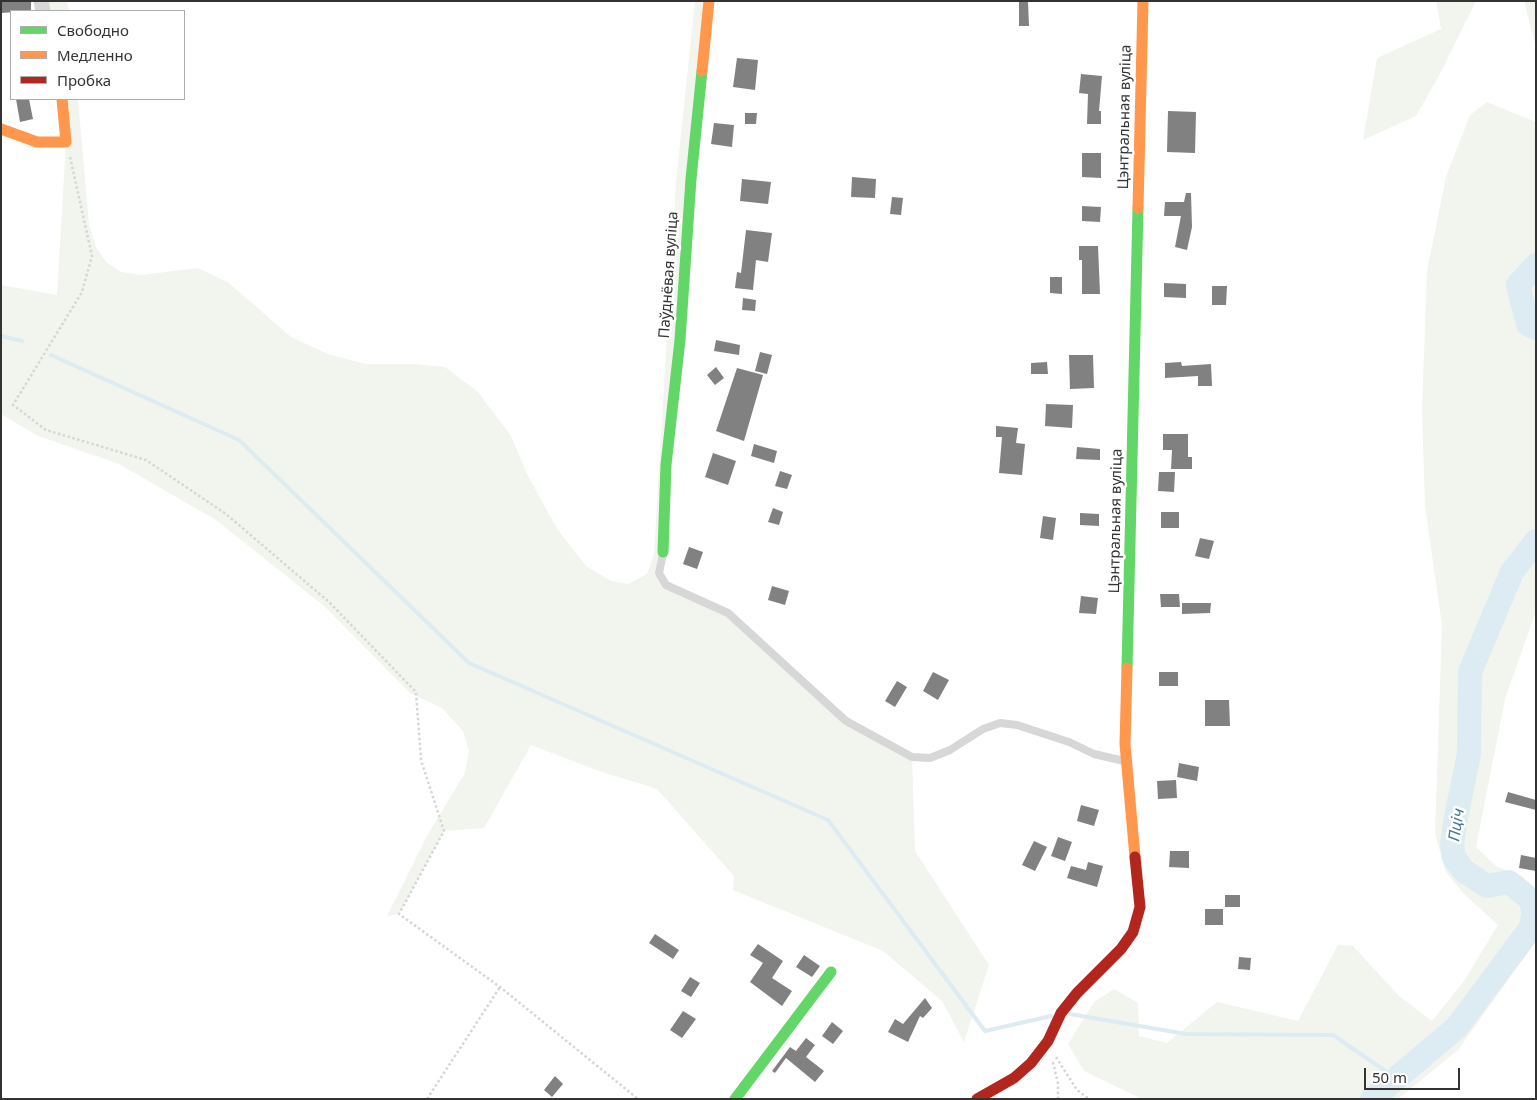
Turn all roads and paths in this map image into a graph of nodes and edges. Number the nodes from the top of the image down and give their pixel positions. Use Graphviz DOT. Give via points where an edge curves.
graph roads {
  1 [pos="709,1"];
  2 [pos="1143,1"];
  3 [pos="62,100"];
  4 [pos="1,129"];
  5 [pos="66,142"];
  6 [pos="663,552"];
  7 [pos="1126,762"];
  8 [pos="832,972"];
  9 [pos="500,987"];
  10 [pos="1048,1041"];
  11 [pos="427,1099"];
  12 [pos="638,1099"];
  13 [pos="735,1099"];
  14 [pos="977,1099"];
  15 [pos="1058,1099"];
  16 [pos="1089,1099"];
  1 -- 6 [label="street, Паўднёвая вуліца" via="666,465"];
  2 -- 7 [label="street, Цэнтральная вуліца"];
  3 -- 5 [label="street"];
  4 -- 5 [label="street" via="37,142"];
  5 -- 9 [label="path" via="92,256 82,292 13,405 46,430 146,460 226,514 329,602 416,692 421,760 444,831 399,914"];
  6 -- 7 [label="lane" via="659,573 666,585 728,613 846,721 912,757 930,758 1000,723 1018,725 1094,754"];
  7 -- 10 [label="street, Цэнтральная вуліца" via="1140,892 1138,918 1121,949 1089,979 1061,1013"];
  8 -- 13 [label="street"];
  9 -- 11 [label="path"];
  9 -- 12 [label="path"];
  10 -- 14 [label="street, Цэнтральная вуліца" via="1014,1078"];
  10 -- 15 [label="path" via="1058,1084"];
  10 -- 16 [label="path" via="1066,1075"];
}
